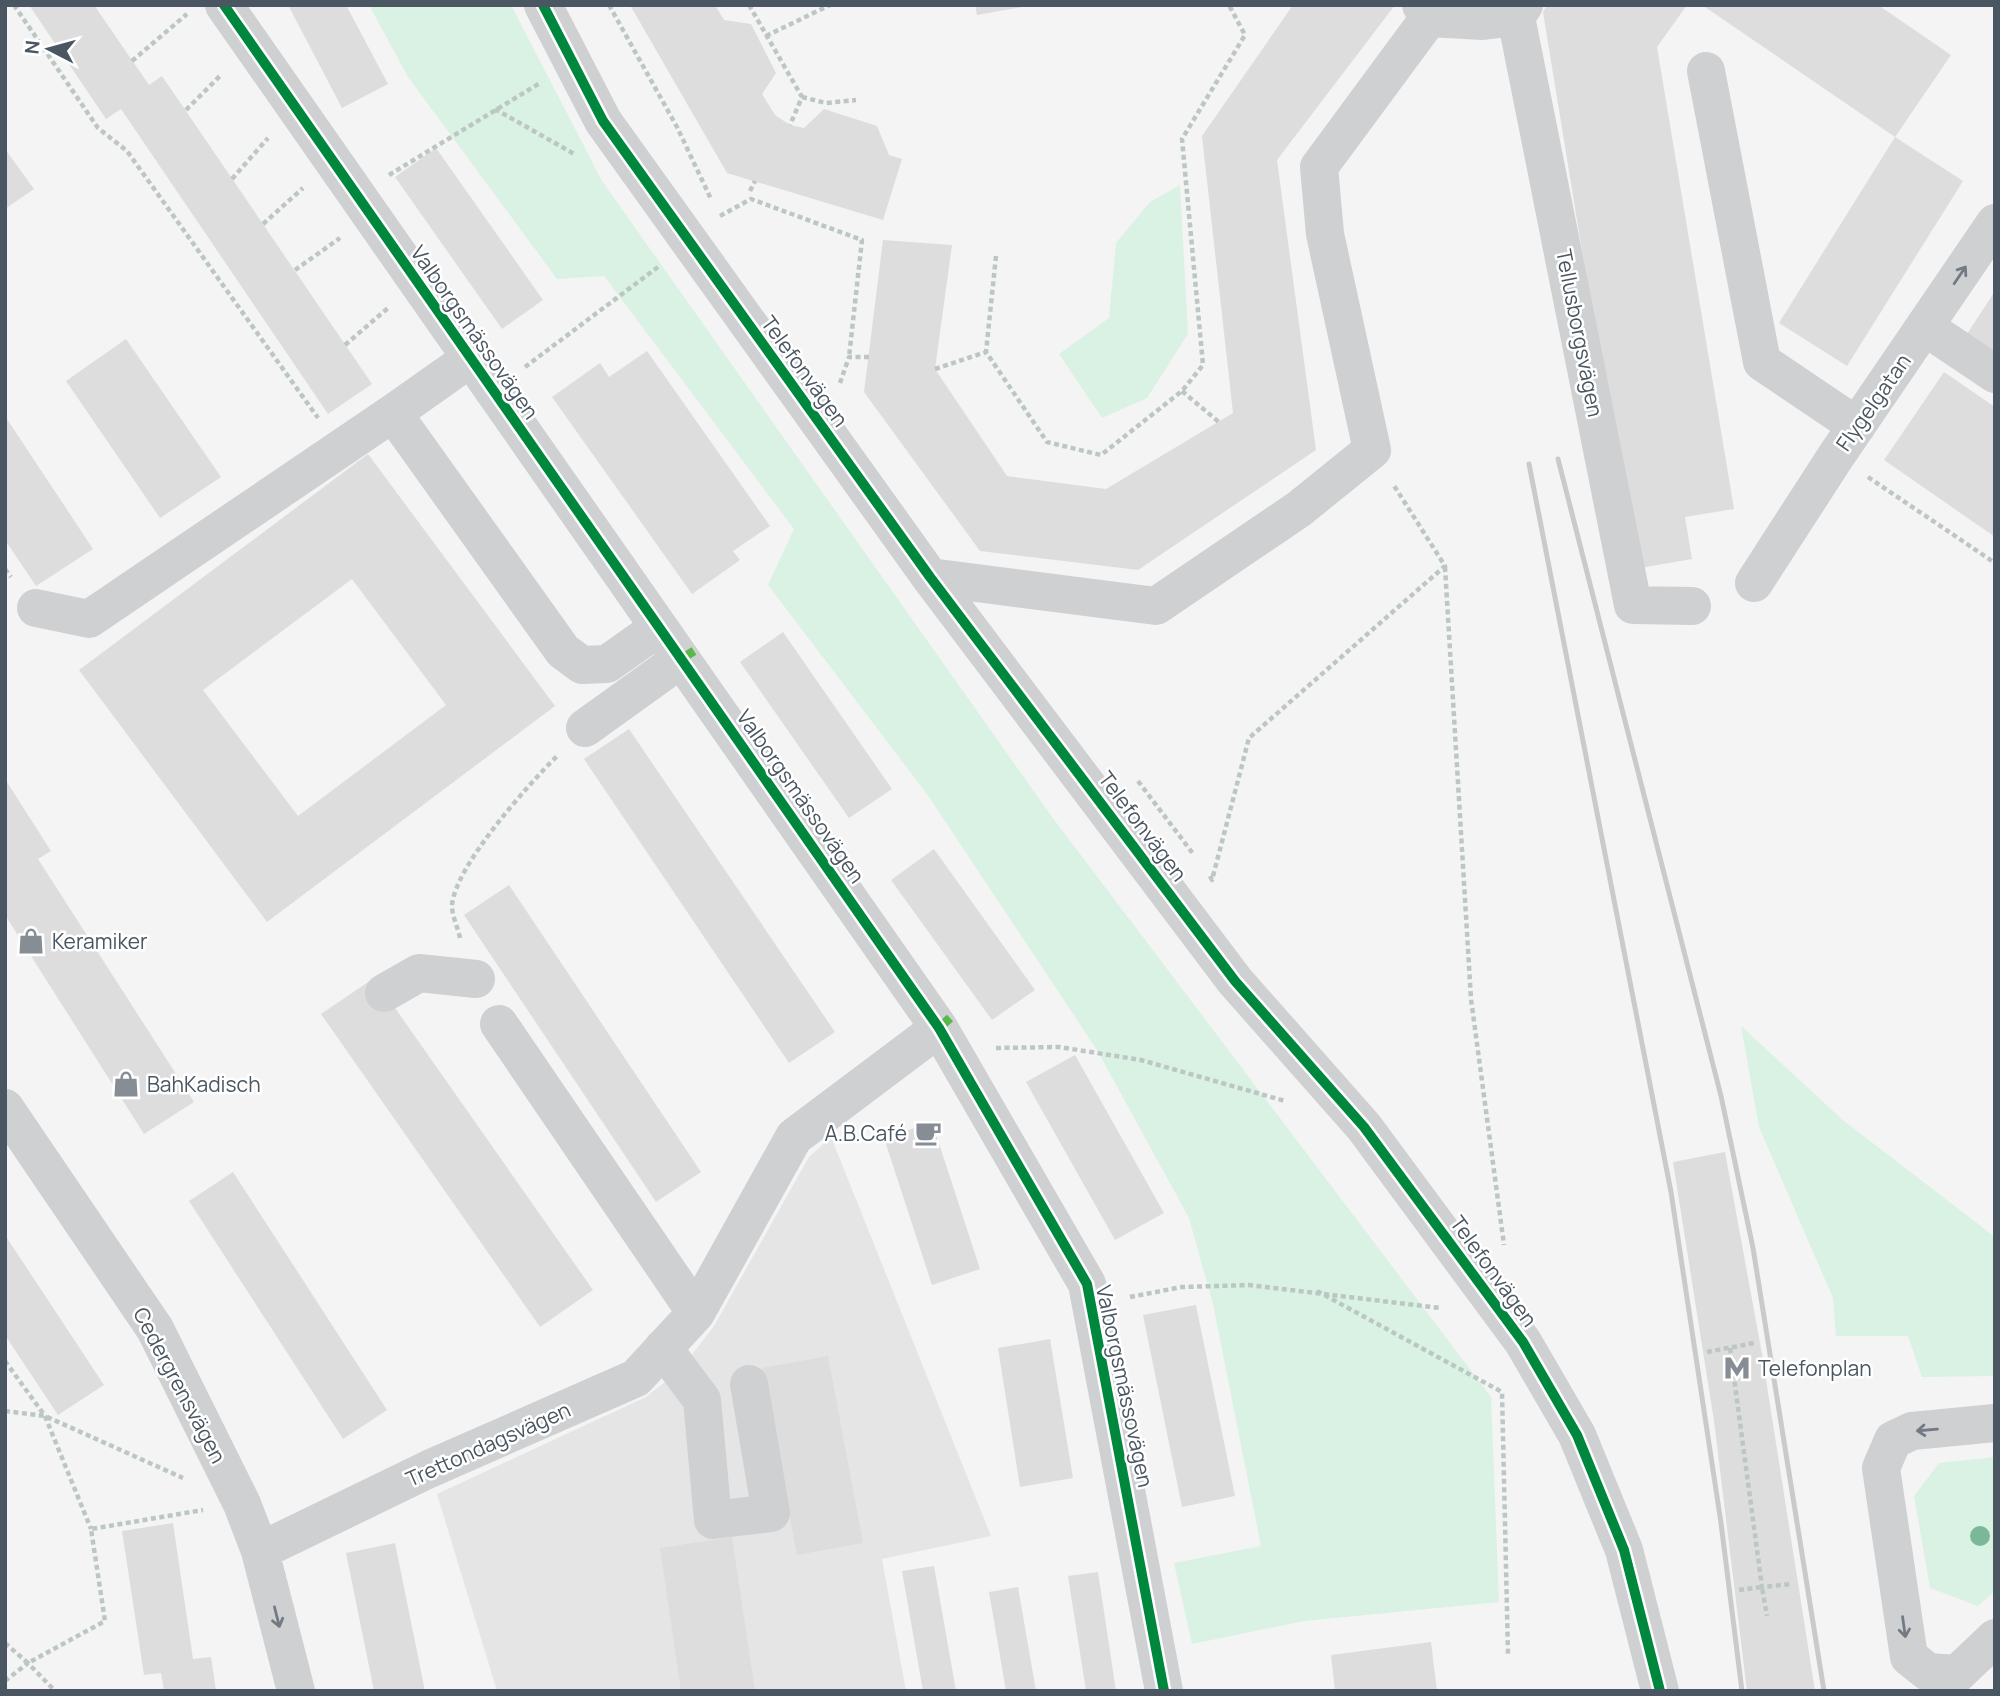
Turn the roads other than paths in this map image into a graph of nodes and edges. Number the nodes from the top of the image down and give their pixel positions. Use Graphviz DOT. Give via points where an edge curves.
graph roads {
  1 [pos="543,5"];
  2 [pos="208,8"];
  3 [pos="1425,11"];
  4 [pos="1520,11"];
  5 [pos="1706,71"];
  6 [pos="1995,223"];
  7 [pos="1925,327"];
  8 [pos="471,358"];
  9 [pos="1995,374"];
  10 [pos="393,413"];
  11 [pos="1846,441"];
  12 [pos="930,577"];
  13 [pos="1754,583"];
  14 [pos="1692,606"];
  15 [pos="36,608"];
  16 [pos="658,628"];
  17 [pos="681,659"];
  18 [pos="585,728"];
  19 [pos="476,979"];
  20 [pos="384,993"];
  21 [pos="499,1024"];
  22 [pos="939,1028"];
  23 [pos="5,1108"];
  24 [pos="696,1313"];
  25 [pos="663,1348"];
  26 [pos="749,1384"];
  27 [pos="1995,1423"];
  28 [pos="260,1551"];
  29 [pos="1995,1638"];
  30 [pos="296,1691"];
  31 [pos="1164,1691"];
  32 [pos="1660,1691"];
  1 -- 12 [label="street, Telefonvägen" via="603,121 701,232"];
  2 -- 8 [label="street, Valborgsmässovägen"];
  3 -- 4 [label="street" via="1483,21"];
  3 -- 12 [label="street" via="1319,167 1325,234 1372,450 1299,509 1156,606"];
  4 -- 14 [label="street, Tellusborgsvägen" via="1633,605"];
  5 -- 11 [label="street" via="1762,362"];
  7 -- 6 [label="street, Flygelgatan, one-way"];
  7 -- 9 [label="street"];
  7 -- 11 [label="street, Flygelgatan"];
  8 -- 10 [label="street, Valborgsmässovägen"];
  8 -- 16 [label="street, Valborgsmässovägen"];
  10 -- 15 [label="street, Valborgsmässovägen" via="89,619"];
  10 -- 16 [label="street" via="563,651 582,665 607,664"];
  11 -- 13 [label="street, Flygelgatan"];
  12 -- 32 [label="street, Telefonvägen" via="1236,981 1364,1127 1523,1342 1577,1435 1624,1550"];
  16 -- 17 [label="street, Valborgsmässovägen"];
  17 -- 18 [label="street"];
  17 -- 22 [label="street, Valborgsmässovägen"];
  19 -- 20 [label="street" via="419,973"];
  21 -- 24 [label="street"];
  22 -- 24 [label="street, Trettondagsvägen" via="794,1137"];
  22 -- 31 [label="street, Valborgsmässovägen" via="1087,1284"];
  23 -- 28 [label="street, Cedergrensvägen" via="155,1328 242,1504"];
  24 -- 25 [label="street, Trettondagsvägen"];
  25 -- 26 [label="street" via="702,1400 713,1520 771,1513"];
  25 -- 28 [label="street, Trettondagsvägen" via="636,1378 429,1469"];
  27 -- 29 [label="street, one-way" via="1912,1431 1893,1440 1881,1468 1909,1657 1928,1672 1957,1674"];
  28 -- 30 [label="street, Cedergrensvägen, one-way"];
}
